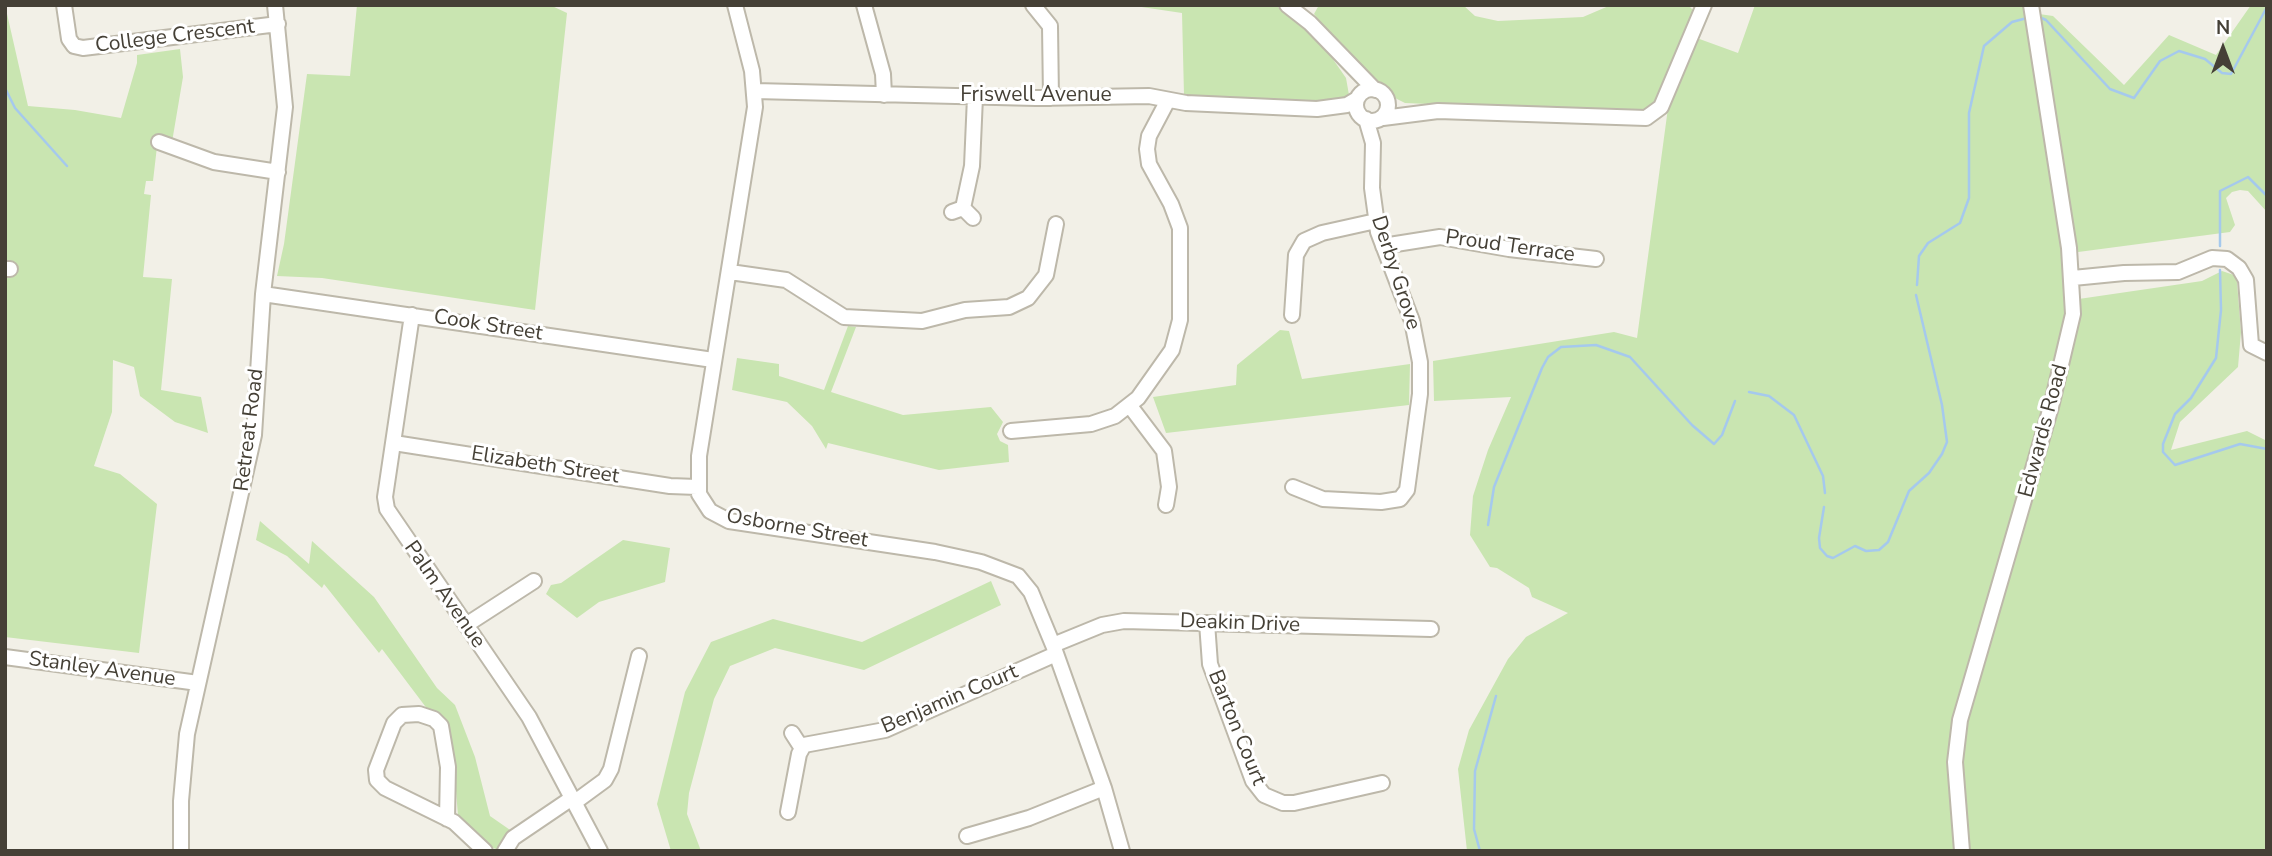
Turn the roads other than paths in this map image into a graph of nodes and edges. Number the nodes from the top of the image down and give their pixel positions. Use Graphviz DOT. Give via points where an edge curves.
graph roads {
  1 [pos="64,5"];
  2 [pos="275,5"];
  3 [pos="735,5"];
  4 [pos="864,5"];
  5 [pos="1033,5"];
  6 [pos="1287,5"];
  7 [pos="1703,5"];
  8 [pos="2031,5"];
  9 [pos="278,24"];
  10 [pos="1343,61"];
  11 [pos="755,91"];
  12 [pos="1380,94"];
  13 [pos="884,95"];
  14 [pos="975,97"];
  15 [pos="1051,98"];
  16 [pos="1357,98"];
  17 [pos="1168,100"];
  18 [pos="1317,109"];
  19 [pos="1419,111"];
  20 [pos="1365,118"];
  21 [pos="1382,118"];
  22 [pos="159,142"];
  23 [pos="1373,143"];
  24 [pos="278,172"];
  25 [pos="962,212"];
  26 [pos="1376,221"];
  27 [pos="1056,224"];
  28 [pos="1383,246"];
  29 [pos="1596,259"];
  30 [pos="730,272"];
  31 [pos="2073,278"];
  32 [pos="263,295"];
  33 [pos="412,315"];
  34 [pos="1292,315"];
  35 [pos="2267,354"];
  36 [pos="713,360"];
  37 [pos="1130,406"];
  38 [pos="1012,431"];
  39 [pos="394,443"];
  40 [pos="697,487"];
  41 [pos="1293,487"];
  42 [pos="1166,505"];
  43 [pos="534,581"];
  44 [pos="1207,623"];
  45 [pos="466,625"];
  46 [pos="1431,629"];
  47 [pos="1054,650"];
  48 [pos="639,656"];
  49 [pos="5,657"];
  50 [pos="198,682"];
  51 [pos="793,733"];
  52 [pos="802,747"];
  53 [pos="1382,783"];
  54 [pos="1104,788"];
  55 [pos="573,800"];
  56 [pos="788,812"];
  57 [pos="447,819"];
  58 [pos="967,836"];
  59 [pos="181,851"];
  60 [pos="485,851"];
  61 [pos="505,851"];
  62 [pos="600,851"];
  63 [pos="1122,851"];
  64 [pos="1962,851"];
  1 -- 9 [label="street, College Crescent" via="70,42 83,48"];
  2 -- 9 [label="street, Retreat Road"];
  3 -- 11 [label="street"];
  4 -- 13 [label="street" via="883,74"];
  5 -- 15 [label="street" via="1050,26"];
  6 -- 10 [label="street" via="1310,23"];
  7 -- 19 [label="street" via="1661,107 1646,118"];
  8 -- 31 [label="street, Edwards Road"];
  9 -- 24 [label="street, Retreat Road" via="286,96"];
  10 -- 12 [label="street"];
  10 -- 16 [label="street"];
  11 -- 13 [label="street, Friswell Avenue"];
  11 -- 30 [label="street"];
  12 -- 16 [label="street" via="1365,91"];
  12 -- 19 [label="street"];
  12 -- 21 [label="street" via="1389,107"];
  13 -- 14 [label="street, Friswell Avenue"];
  14 -- 15 [label="street, Friswell Avenue"];
  14 -- 25 [label="street" via="972,166"];
  15 -- 17 [label="street, Friswell Avenue" via="1143,95"];
  16 -- 18 [label="street, Friswell Avenue"];
  16 -- 20 [label="street" via="1357,109"];
  17 -- 18 [label="street, Friswell Avenue"];
  17 -- 37 [label="street" via="1149,136 1147,153 1180,228 1179,328 1166,360"];
  18 -- 20 [label="street, Friswell Avenue"];
  19 -- 21 [label="street"];
  20 -- 21 [label="street"];
  20 -- 23 [label="street, Derby Grove"];
  21 -- 23 [label="street, Derby Grove"];
  22 -- 24 [label="street" via="214,162"];
  23 -- 26 [label="street, Derby Grove"];
  24 -- 32 [label="street, Retreat Road"];
  26 -- 28 [label="street, Derby Grove"];
  26 -- 34 [label="street" via="1304,241 1296,254"];
  27 -- 30 [label="street" via="1046,275 1028,298 1009,307 965,310 922,321 844,317 786,280"];
  28 -- 29 [label="street, Proud Terrace" via="1440,237"];
  28 -- 41 [label="street, Derby Grove" via="1412,321 1420,362 1407,490 1400,499 1381,502 1323,499"];
  30 -- 36 [label="street"];
  31 -- 35 [label="street" via="2178,272 2212,258 2227,259 2246,280 2251,345"];
  31 -- 64 [label="street, Edwards Road" via="2071,329 2060,376 1958,730 1955,772"];
  32 -- 33 [label="street, Cook Street"];
  32 -- 50 [label="street, Retreat Road" via="252,449"];
  33 -- 36 [label="street, Cook Street"];
  33 -- 39 [label="street, Palm Avenue"];
  36 -- 40 [label="street"];
  37 -- 38 [label="street" via="1091,424"];
  37 -- 42 [label="street" via="1166,457"];
  39 -- 40 [label="street, Elizabeth Street"];
  39 -- 45 [label="street, Palm Avenue" via="387,509"];
  40 -- 47 [label="street, Osborne Street" via="710,511 729,521 925,551 1009,571 1031,592"];
  43 -- 45 [label="street"];
  44 -- 46 [label="street, Deakin Drive"];
  44 -- 47 [label="street, Deakin Drive" via="1112,623"];
  44 -- 53 [label="street, Barton Court" via="1210,664 1253,781 1264,795 1294,803"];
  45 -- 55 [label="street, Palm Avenue" via="529,717"];
  47 -- 52 [label="street, Benjamin Court" via="885,730"];
  47 -- 54 [label="street, Osborne Street"];
  48 -- 55 [label="street" via="611,769 605,780"];
  49 -- 50 [label="street, Stanley Avenue"];
  50 -- 59 [label="street, Retreat Road" via="183,769"];
  51 -- 52 [label="street"];
  52 -- 56 [label="street"];
  54 -- 58 [label="street" via="1029,818"];
  54 -- 63 [label="street, Osborne Street"];
  55 -- 61 [label="street" via="513,838"];
  55 -- 62 [label="street, Palm Avenue"];
  57 -- 57 [label="street" via="377,780 376,770 394,723 402,715 419,714 441,726 448,767"];
  57 -- 60 [label="street"];
}
